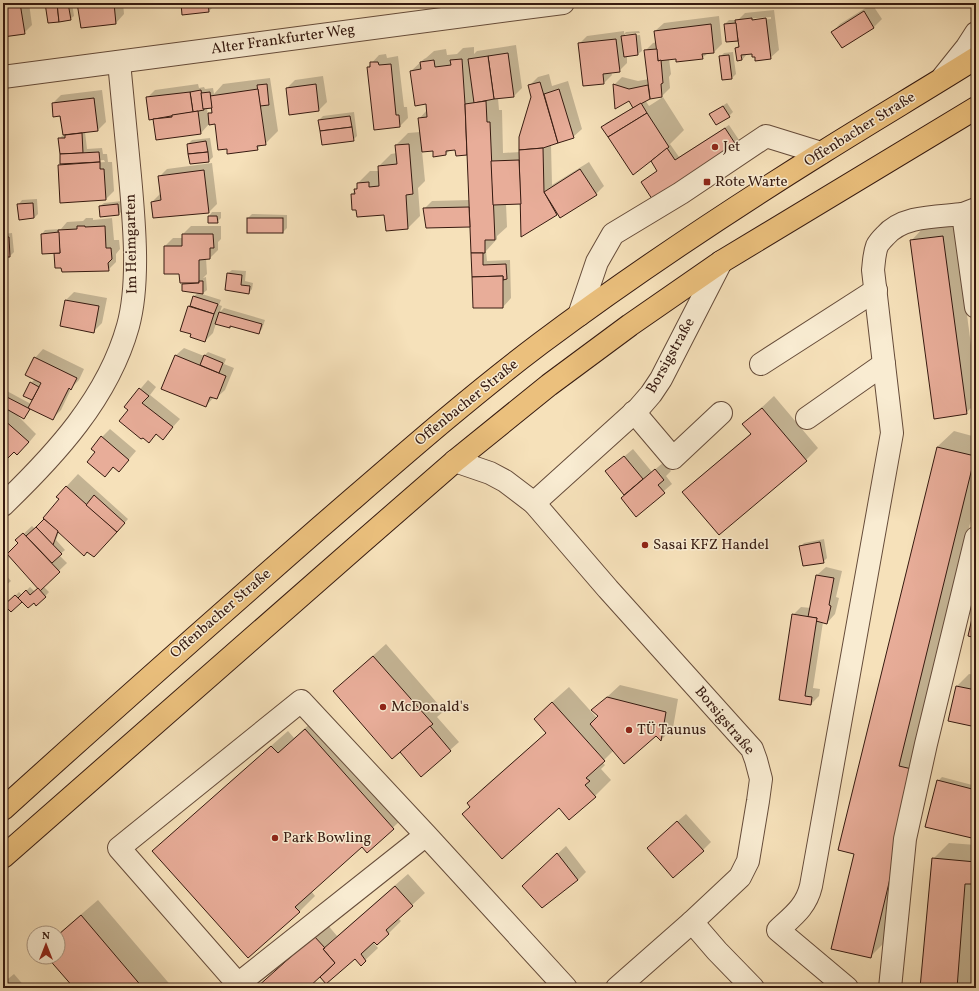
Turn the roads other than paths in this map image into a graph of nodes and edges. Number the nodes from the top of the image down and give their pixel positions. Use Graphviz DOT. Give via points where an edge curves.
graph roads {
  1 [pos="563,3"];
  2 [pos="496,7"];
  3 [pos="976,33"];
  4 [pos="976,58"];
  5 [pos="119,62"];
  6 [pos="3,77"];
  7 [pos="941,80"];
  8 [pos="976,108"];
  9 [pos="822,153"];
  10 [pos="969,212"];
  11 [pos="721,262"];
  12 [pos="876,290"];
  13 [pos="976,307"];
  14 [pos="579,315"];
  15 [pos="761,364"];
  16 [pos="884,364"];
  17 [pos="634,412"];
  18 [pos="721,413"];
  19 [pos="807,418"];
  20 [pos="455,461"];
  21 [pos="534,503"];
  22 [pos="3,505"];
  23 [pos="976,538"];
  24 [pos="3,809"];
  25 [pos="426,835"];
  26 [pos="3,857"];
  27 [pos="692,922"];
  28 [pos="566,988"];
  29 [pos="617,988"];
  30 [pos="752,988"];
  31 [pos="847,988"];
  32 [pos="890,988"];
  1 -- 2 [label="street, Alter Frankfurter Weg"];
  2 -- 5 [label="street, Alter Frankfurter Weg"];
  3 -- 7 [label="street"];
  4 -- 7 [label="main road, Offenbacher Straße"];
  5 -- 6 [label="street, Alter Frankfurter Weg"];
  5 -- 22 [label="street, Im Heimgarten" via="135,245 132,303 128,326 108,376 76,427"];
  7 -- 9 [label="main road, Offenbacher Straße"];
  8 -- 11 [label="main road"];
  9 -- 14 [label="main road, Offenbacher Straße" via="634,274"];
  9 -- 14 [label="street" via="766,136 681,193 612,234 597,262"];
  10 -- 12 [label="street" via="918,219 903,223 889,232 878,244 874,255"];
  10 -- 13 [label="street"];
  11 -- 17 [label="street, Borsigstraße" via="661,379"];
  11 -- 20 [label="main road" via="549,385"];
  12 -- 15 [label="street"];
  12 -- 16 [label="street"];
  14 -- 24 [label="main road, Offenbacher Straße" via="496,378 375,479"];
  16 -- 19 [label="street"];
  16 -- 31 [label="street" via="892,433 811,886 803,906 778,930"];
  17 -- 18 [label="street" via="673,458"];
  17 -- 21 [label="street, Borsigstraße"];
  20 -- 21 [label="street, Borsigstraße" via="490,473"];
  20 -- 26 [label="main road"];
  21 -- 27 [label="street, Borsigstraße" via="752,749 761,778 748,861 740,877"];
  23 -- 32 [label="street" via="905,839"];
  25 -- 25 [label="street" via="238,984 119,848 302,701"];
  25 -- 28 [label="street"];
  27 -- 29 [label="street, Borsigstraße"];
  27 -- 30 [label="street"];
}
